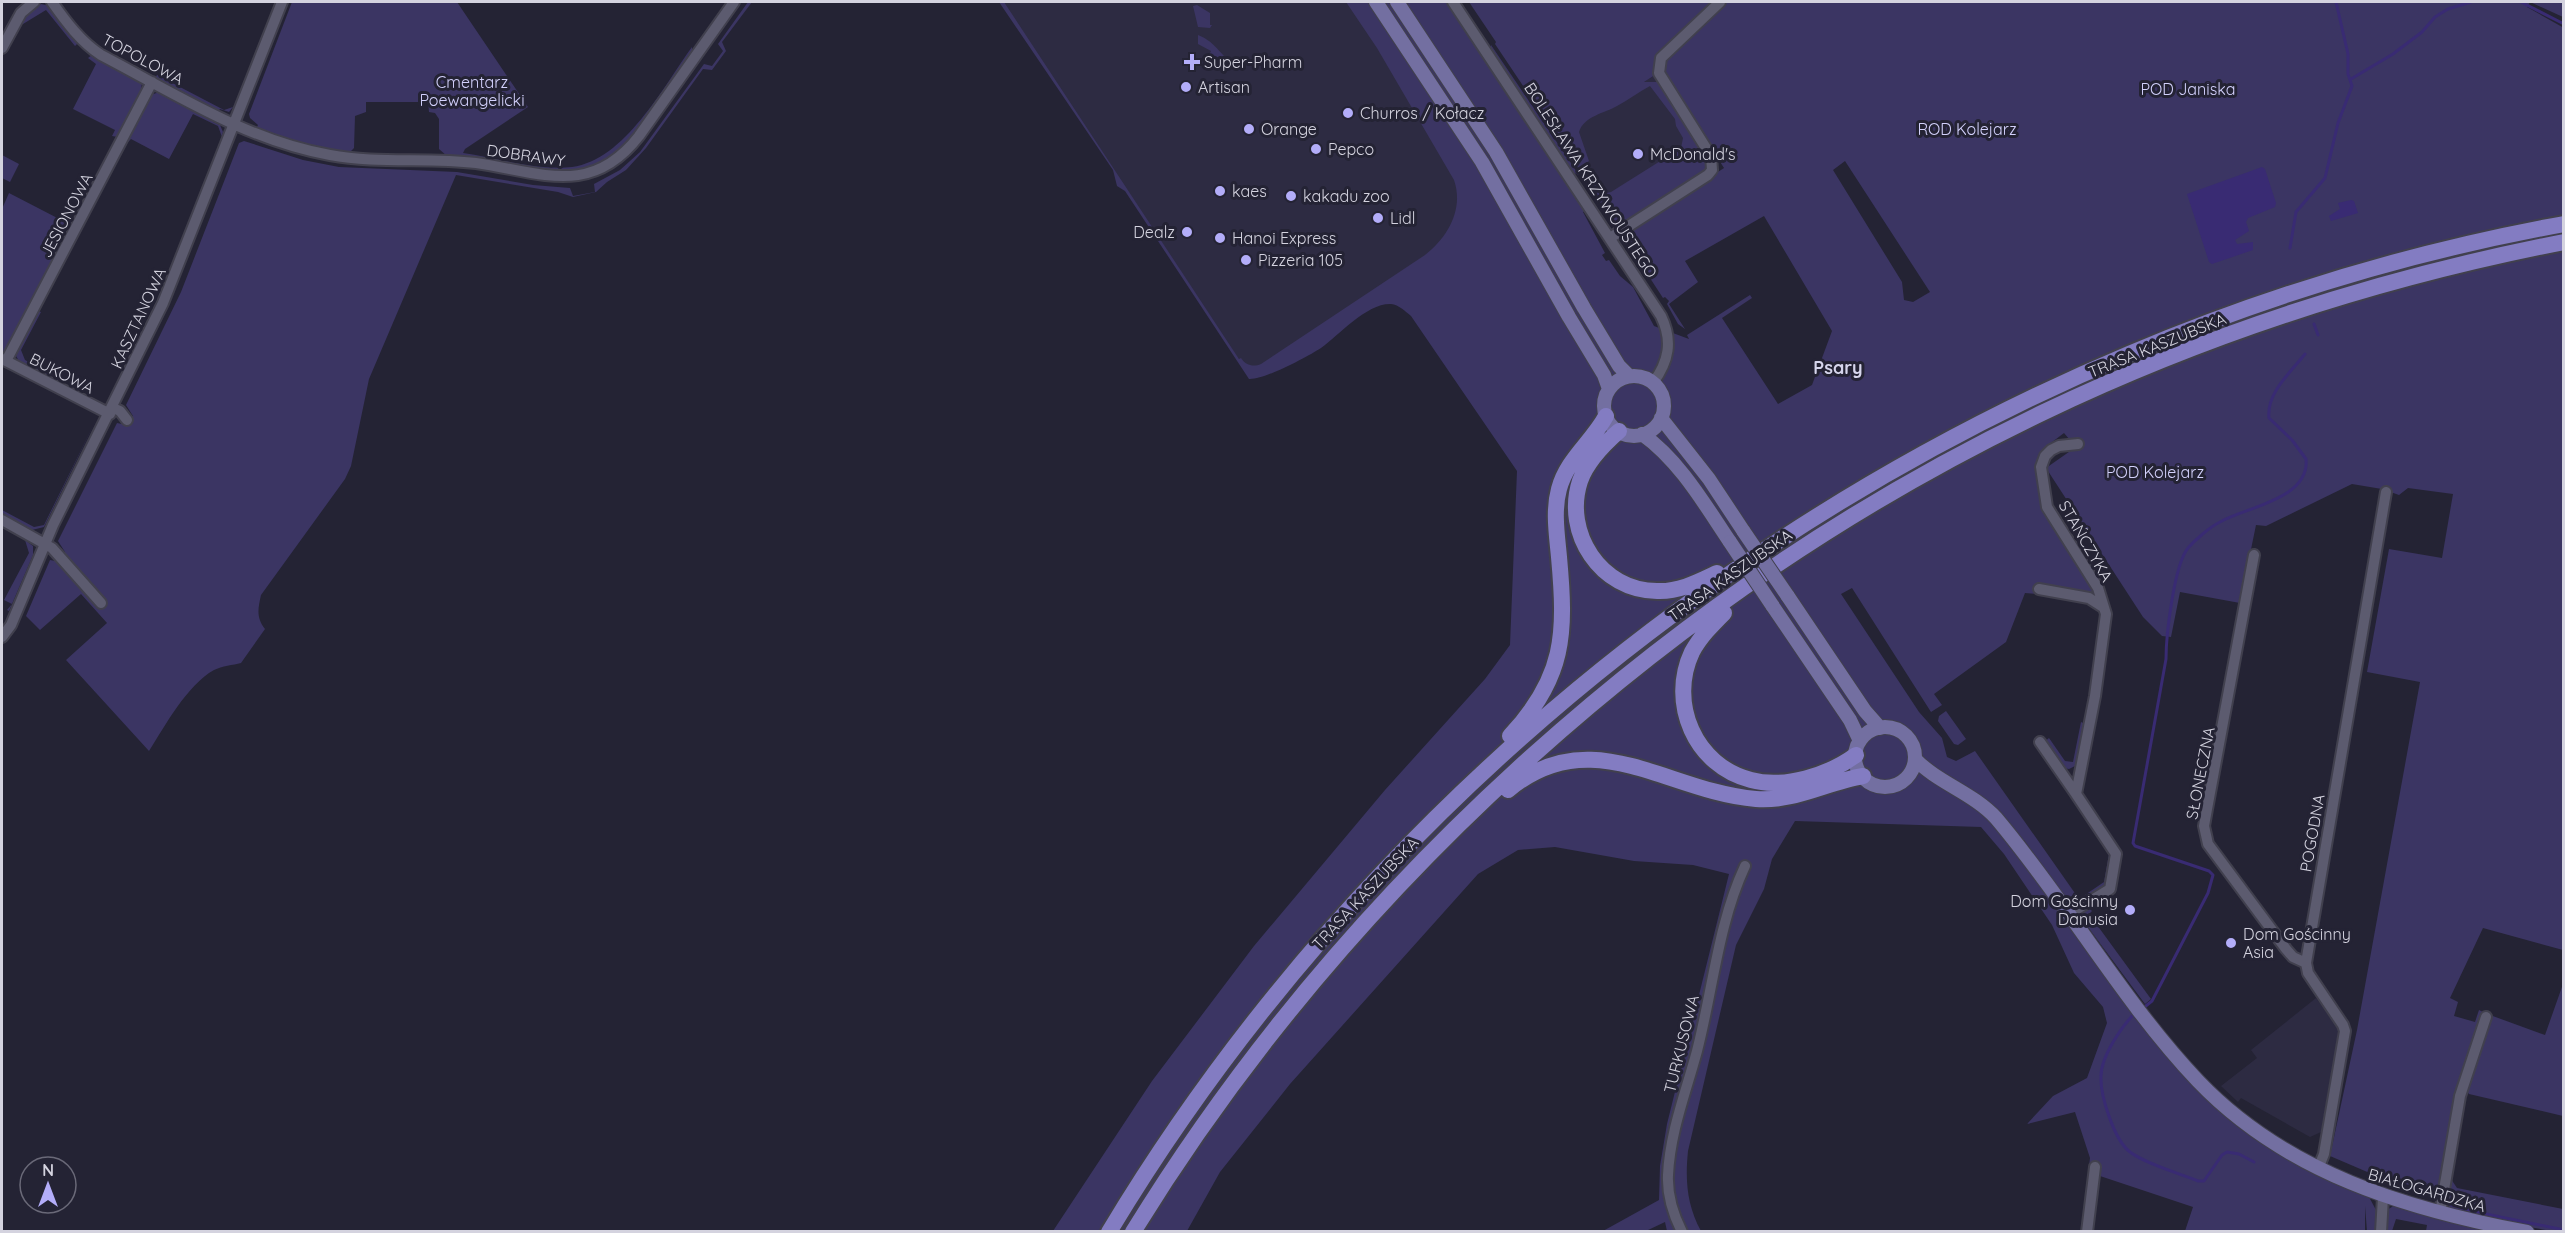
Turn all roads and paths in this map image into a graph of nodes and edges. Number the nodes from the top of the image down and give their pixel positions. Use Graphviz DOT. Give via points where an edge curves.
graph roads {
  1 [pos="34,2"];
  2 [pos="52,2"];
  3 [pos="282,2"];
  4 [pos="734,2"];
  5 [pos="1376,2"];
  6 [pos="1397,2"];
  7 [pos="1453,2"];
  8 [pos="1720,2"];
  9 [pos="2,48"];
  10 [pos="152,82"];
  11 [pos="235,124"];
  12 [pos="2564,224"];
  13 [pos="1610,238"];
  14 [pos="2564,242"];
  15 [pos="4,360"];
  16 [pos="1629,376"];
  17 [pos="1653,383"];
  18 [pos="1609,389"];
  19 [pos="111,411"];
  20 [pos="1606,416"];
  21 [pos="1661,418"];
  22 [pos="127,420"];
  23 [pos="1619,431"];
  24 [pos="1642,434"];
  25 [pos="2078,444"];
  26 [pos="2386,492"];
  27 [pos="2,520"];
  28 [pos="46,543"];
  29 [pos="1761,552"];
  30 [pos="2254,555"];
  31 [pos="1754,582"];
  32 [pos="2039,590"];
  33 [pos="100,603"];
  34 [pos="2103,607"];
  35 [pos="2,638"];
  36 [pos="1880,728"];
  37 [pos="2040,742"];
  38 [pos="1858,748"];
  39 [pos="1915,759"];
  40 [pos="1863,776"];
  41 [pos="1907,778"];
  42 [pos="1472,783"];
  43 [pos="1959,790"];
  44 [pos="2076,794"];
  45 [pos="1458,825"];
  46 [pos="1745,866"];
  47 [pos="2069,914"];
  48 [pos="2306,963"];
  49 [pos="2486,1017"];
  50 [pos="2095,1167"];
  51 [pos="2318,1169"];
  52 [pos="2383,1197"];
  53 [pos="2440,1214"];
  54 [pos="1109,1232"];
  55 [pos="1133,1232"];
  56 [pos="1682,1232"];
  57 [pos="2087,1232"];
  58 [pos="2381,1232"];
  59 [pos="2527,1232"];
  1 -- 9 [label="street" via="21,13"];
  2 -- 10 [label="street, TOPOLOWA" via="91,49"];
  3 -- 11 [label="street, KASZTANOWA"];
  4 -- 11 [label="street, DOBRAWY" via="631,145 603,168 580,176 559,177 476,163 333,156 279,142"];
  5 -- 18 [label="main road" via="1493,179"];
  6 -- 16 [label="main road" via="1496,152 1584,308"];
  7 -- 13 [label="street, BOLESŁAWA KRZYWOUSTEGO"];
  8 -- 13 [label="street" via="1658,65 1659,73 1711,156 1712,170"];
  10 -- 11 [label="street, TOPOLOWA"];
  10 -- 15 [label="street, JESIONOWA"];
  11 -- 19 [label="street, KASZTANOWA" via="164,303"];
  12 -- 29 [label="highway, TRASA KASZUBSKA" via="2467,244 2357,274 2144,349 2046,391 1946,441"];
  13 -- 17 [label="street, BOLESŁAWA KRZYWOUSTEGO" via="1659,312 1668,334 1668,356"];
  14 -- 31 [label="highway, TRASA KASZUBSKA" via="2362,290 2139,370 1942,464"];
  15 -- 19 [label="street, BUKOWA"];
  16 -- 17 [label="main road"];
  16 -- 18 [label="main road"];
  17 -- 21 [label="main road" via="1663,399"];
  18 -- 20 [label="main road" via="1604,402"];
  19 -- 22 [label="street, BUKOWA" via="120,411"];
  19 -- 28 [label="street, KASZTANOWA"];
  20 -- 23 [label="main road"];
  20 -- 42 [label="highway" via="1570,463 1558,496 1562,627 1554,670 1533,709"];
  21 -- 24 [label="main road"];
  21 -- 36 [label="main road, bridge" via="1708,479"];
  23 -- 24 [label="main road"];
  23 -- 29 [label="highway" via="1588,465 1577,496 1576,517 1581,537 1589,555 1603,570 1635,588 1665,591 1690,586"];
  24 -- 38 [label="main road, bridge" via="1689,483 1730,542 1850,720"];
  25 -- 34 [label="street, STAŃCZYKA" via="2059,446 2045,456 2042,474 2047,507 2098,588"];
  26 -- 48 [label="street, POGODNA"];
  27 -- 28 [label="street"];
  28 -- 33 [label="street"];
  28 -- 35 [label="street, KASZTANOWA"];
  29 -- 42 [label="highway, TRASA KASZUBSKA" via="1610,663"];
  30 -- 48 [label="street, SŁONECZNA" via="2205,835 2286,949"];
  31 -- 38 [label="highway" via="1711,626 1689,658 1683,697 1695,738 1707,754 1731,772 1766,783 1793,780 1841,764"];
  31 -- 45 [label="highway, TRASA KASZUBSKA" via="1604,695 1532,755"];
  32 -- 34 [label="street, STAŃCZYKA" via="2089,598"];
  34 -- 44 [label="street, STAŃCZYKA" via="2105,628"];
  36 -- 38 [label="main road" via="1868,733"];
  36 -- 39 [label="main road" via="1904,734"];
  37 -- 44 [label="street"];
  38 -- 40 [label="main road" via="1857,766"];
  39 -- 41 [label="main road"];
  39 -- 43 [label="main road"];
  40 -- 41 [label="main road" via="1886,787"];
  40 -- 45 [label="highway" via="1786,798 1755,799 1615,761 1578,759 1532,773"];
  41 -- 43 [label="main road"];
  42 -- 54 [label="highway, TRASA KASZUBSKA" via="1382,872 1268,1004 1184,1116"];
  43 -- 47 [label="main road" via="1985,807 2007,830"];
  44 -- 47 [label="street" via="2116,851 2116,858 2110,889"];
  45 -- 55 [label="highway, TRASA KASZUBSKA" via="1361,926 1290,1009 1204,1124"];
  46 -- 56 [label="street, TURKUSOWA" via="1729,906 1671,1150 1670,1202"];
  47 -- 51 [label="main road, BIAŁOGARDZKA" via="2139,1009 2220,1102 2267,1138"];
  48 -- 51 [label="street" via="2308,973 2345,1031 2324,1154"];
  49 -- 53 [label="street" via="2460,1096"];
  50 -- 57 [label="street"];
  51 -- 52 [label="main road, BIAŁOGARDZKA"];
  52 -- 53 [label="main road, BIAŁOGARDZKA"];
  52 -- 58 [label="street"];
  53 -- 59 [label="main road, BIAŁOGARDZKA"];
}
